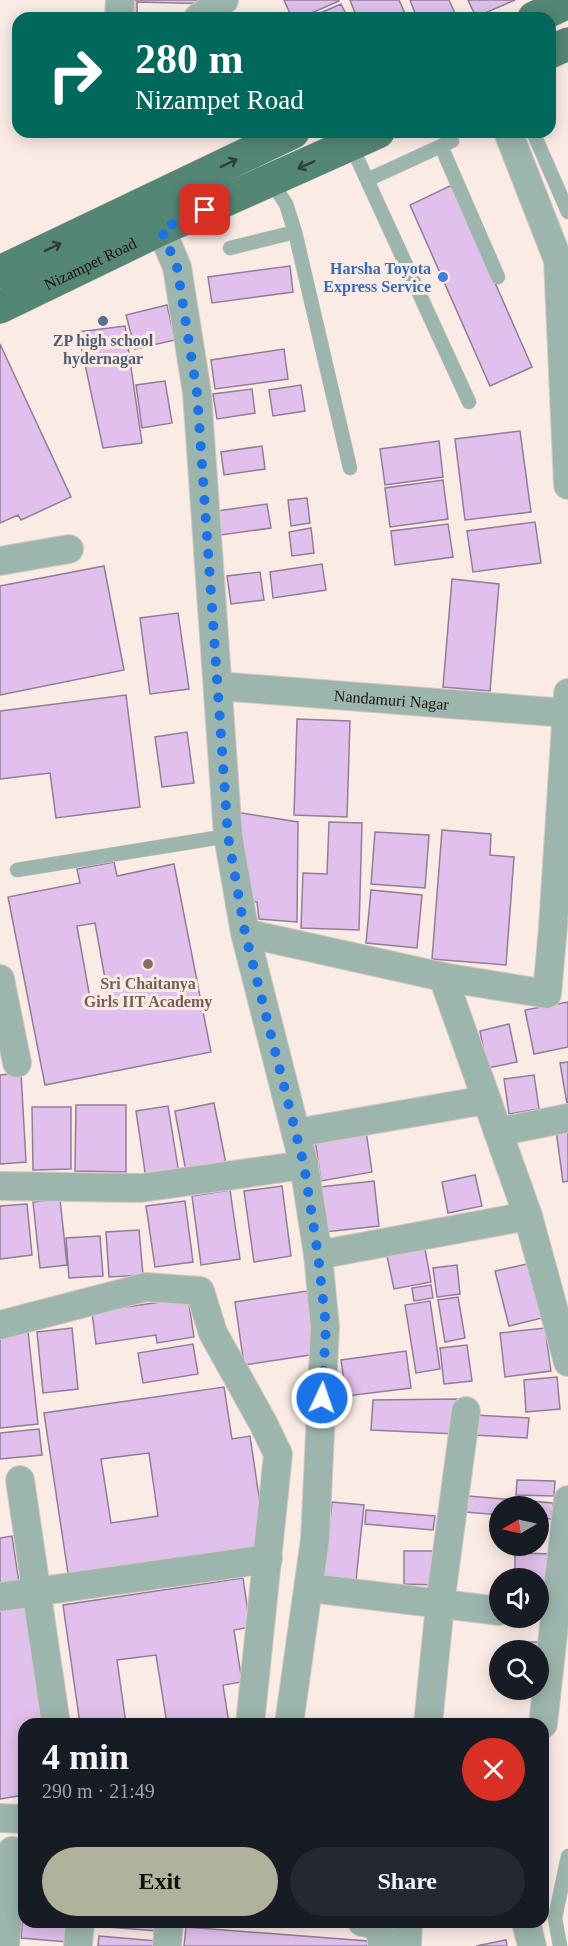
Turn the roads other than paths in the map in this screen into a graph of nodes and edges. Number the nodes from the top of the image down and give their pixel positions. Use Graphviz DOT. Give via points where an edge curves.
graph roads {
  1 [pos="224,0"];
  2 [pos="568,3"];
  3 [pos="207,12"];
  4 [pos="548,12"];
  5 [pos="281,138"];
  6 [pos="365,138"];
  7 [pos="511,138"];
  8 [pos="536,138"];
  9 [pos="368,180"];
  10 [pos="271,181"];
  11 [pos="568,212"];
  12 [pos="161,229"];
  13 [pos="295,232"];
  14 [pos="230,248"];
  15 [pos="563,260"];
  16 [pos="498,277"];
  17 [pos="4,281"];
  18 [pos="469,402"];
  19 [pos="350,468"];
  20 [pos="568,474"];
  21 [pos="69,549"];
  22 [pos="0,561"];
  23 [pos="218,686"];
  24 [pos="567,703"];
  25 [pos="228,836"];
  26 [pos="17,870"];
  27 [pos="245,933"];
  28 [pos="443,977"];
  29 [pos="0,979"];
  30 [pos="557,992"];
  31 [pos="17,1063"];
  32 [pos="486,1100"];
  33 [pos="568,1118"];
  34 [pos="498,1132"];
  35 [pos="296,1133"];
  36 [pos="304,1165"];
  37 [pos="0,1186"];
  38 [pos="528,1216"];
  39 [pos="318,1255"];
  40 [pos="0,1325"];
  41 [pos="568,1362"];
  42 [pos="465,1411"];
  43 [pos="20,1480"];
  44 [pos="568,1503"];
  45 [pos="268,1559"];
  46 [pos="310,1588"];
  47 [pos="37,1592"];
  48 [pos="0,1597"];
  49 [pos="440,1604"];
  50 [pos="549,1606"];
  51 [pos="489,1610"];
  52 [pos="547,1628"];
  53 [pos="55,1718"];
  54 [pos="251,1718"];
  55 [pos="291,1718"];
  56 [pos="429,1718"];
  57 [pos="543,1718"];
  58 [pos="0,1818"];
  59 [pos="18,1819"];
  60 [pos="12,1851"];
  61 [pos="568,1856"];
  62 [pos="562,1918"];
  63 [pos="80,1928"];
  64 [pos="170,1928"];
  65 [pos="379,1928"];
  66 [pos="408,1928"];
  67 [pos="528,1928"];
  68 [pos="6,1946"];
  69 [pos="78,1946"];
  70 [pos="168,1946"];
  71 [pos="382,1946"];
  72 [pos="407,1946"];
  73 [pos="532,1946"];
  74 [pos="560,1946"];
  1 -- 3 [label="street"];
  2 -- 4 [label="main road"];
  17 -- 5 [label="main road, Nizampet Road, one-way"];
  6 -- 9 [label="lane"];
  6 -- 10 [label="main road, Nizampet Road, one-way"];
  7 -- 15 [label="street"];
  8 -- 11 [label="lane"];
  9 -- 16 [label="lane" via="446,144"];
  9 -- 18 [label="lane"];
  10 -- 12 [label="main road, Nizampet Road"];
  10 -- 13 [label="lane" via="286,204"];
  12 -- 17 [label="main road, Nizampet Road"];
  12 -- 23 [label="street" via="177,267 197,393"];
  13 -- 14 [label="lane"];
  13 -- 19 [label="lane"];
  15 -- 20 [label="street"];
  21 -- 22 [label="street"];
  23 -- 24 [label="street, Nandamuri Nagar"];
  23 -- 25 [label="street"];
  24 -- 30 [label="street" via="553,927"];
  25 -- 26 [label="lane"];
  25 -- 27 [label="street"];
  27 -- 28 [label="street"];
  27 -- 35 [label="street"];
  28 -- 30 [label="street"];
  28 -- 32 [label="street"];
  29 -- 31 [label="street"];
  32 -- 34 [label="street"];
  32 -- 35 [label="street"];
  33 -- 34 [label="street"];
  34 -- 38 [label="street"];
  35 -- 36 [label="street"];
  36 -- 37 [label="street" via="141,1188"];
  36 -- 39 [label="street"];
  38 -- 39 [label="street"];
  38 -- 41 [label="street"];
  39 -- 46 [label="street" via="326,1327"];
  40 -- 45 [label="street" via="146,1287 200,1291 213,1333 278,1454"];
  42 -- 49 [label="street"];
  43 -- 47 [label="street"];
  44 -- 50 [label="street"];
  45 -- 47 [label="street"];
  45 -- 54 [label="street"];
  46 -- 49 [label="street"];
  46 -- 55 [label="street"];
  47 -- 48 [label="street"];
  47 -- 53 [label="street"];
  49 -- 51 [label="street"];
  49 -- 56 [label="street"];
  52 -- 57 [label="street"];
  58 -- 59 [label="street"];
  60 -- 68 [label="street"];
  61 -- 62 [label="lane"];
  62 -- 74 [label="lane"];
  63 -- 69 [label="street"];
  64 -- 70 [label="street"];
  65 -- 71 [label="street"];
  66 -- 72 [label="street"];
  67 -- 73 [label="street"];
}
